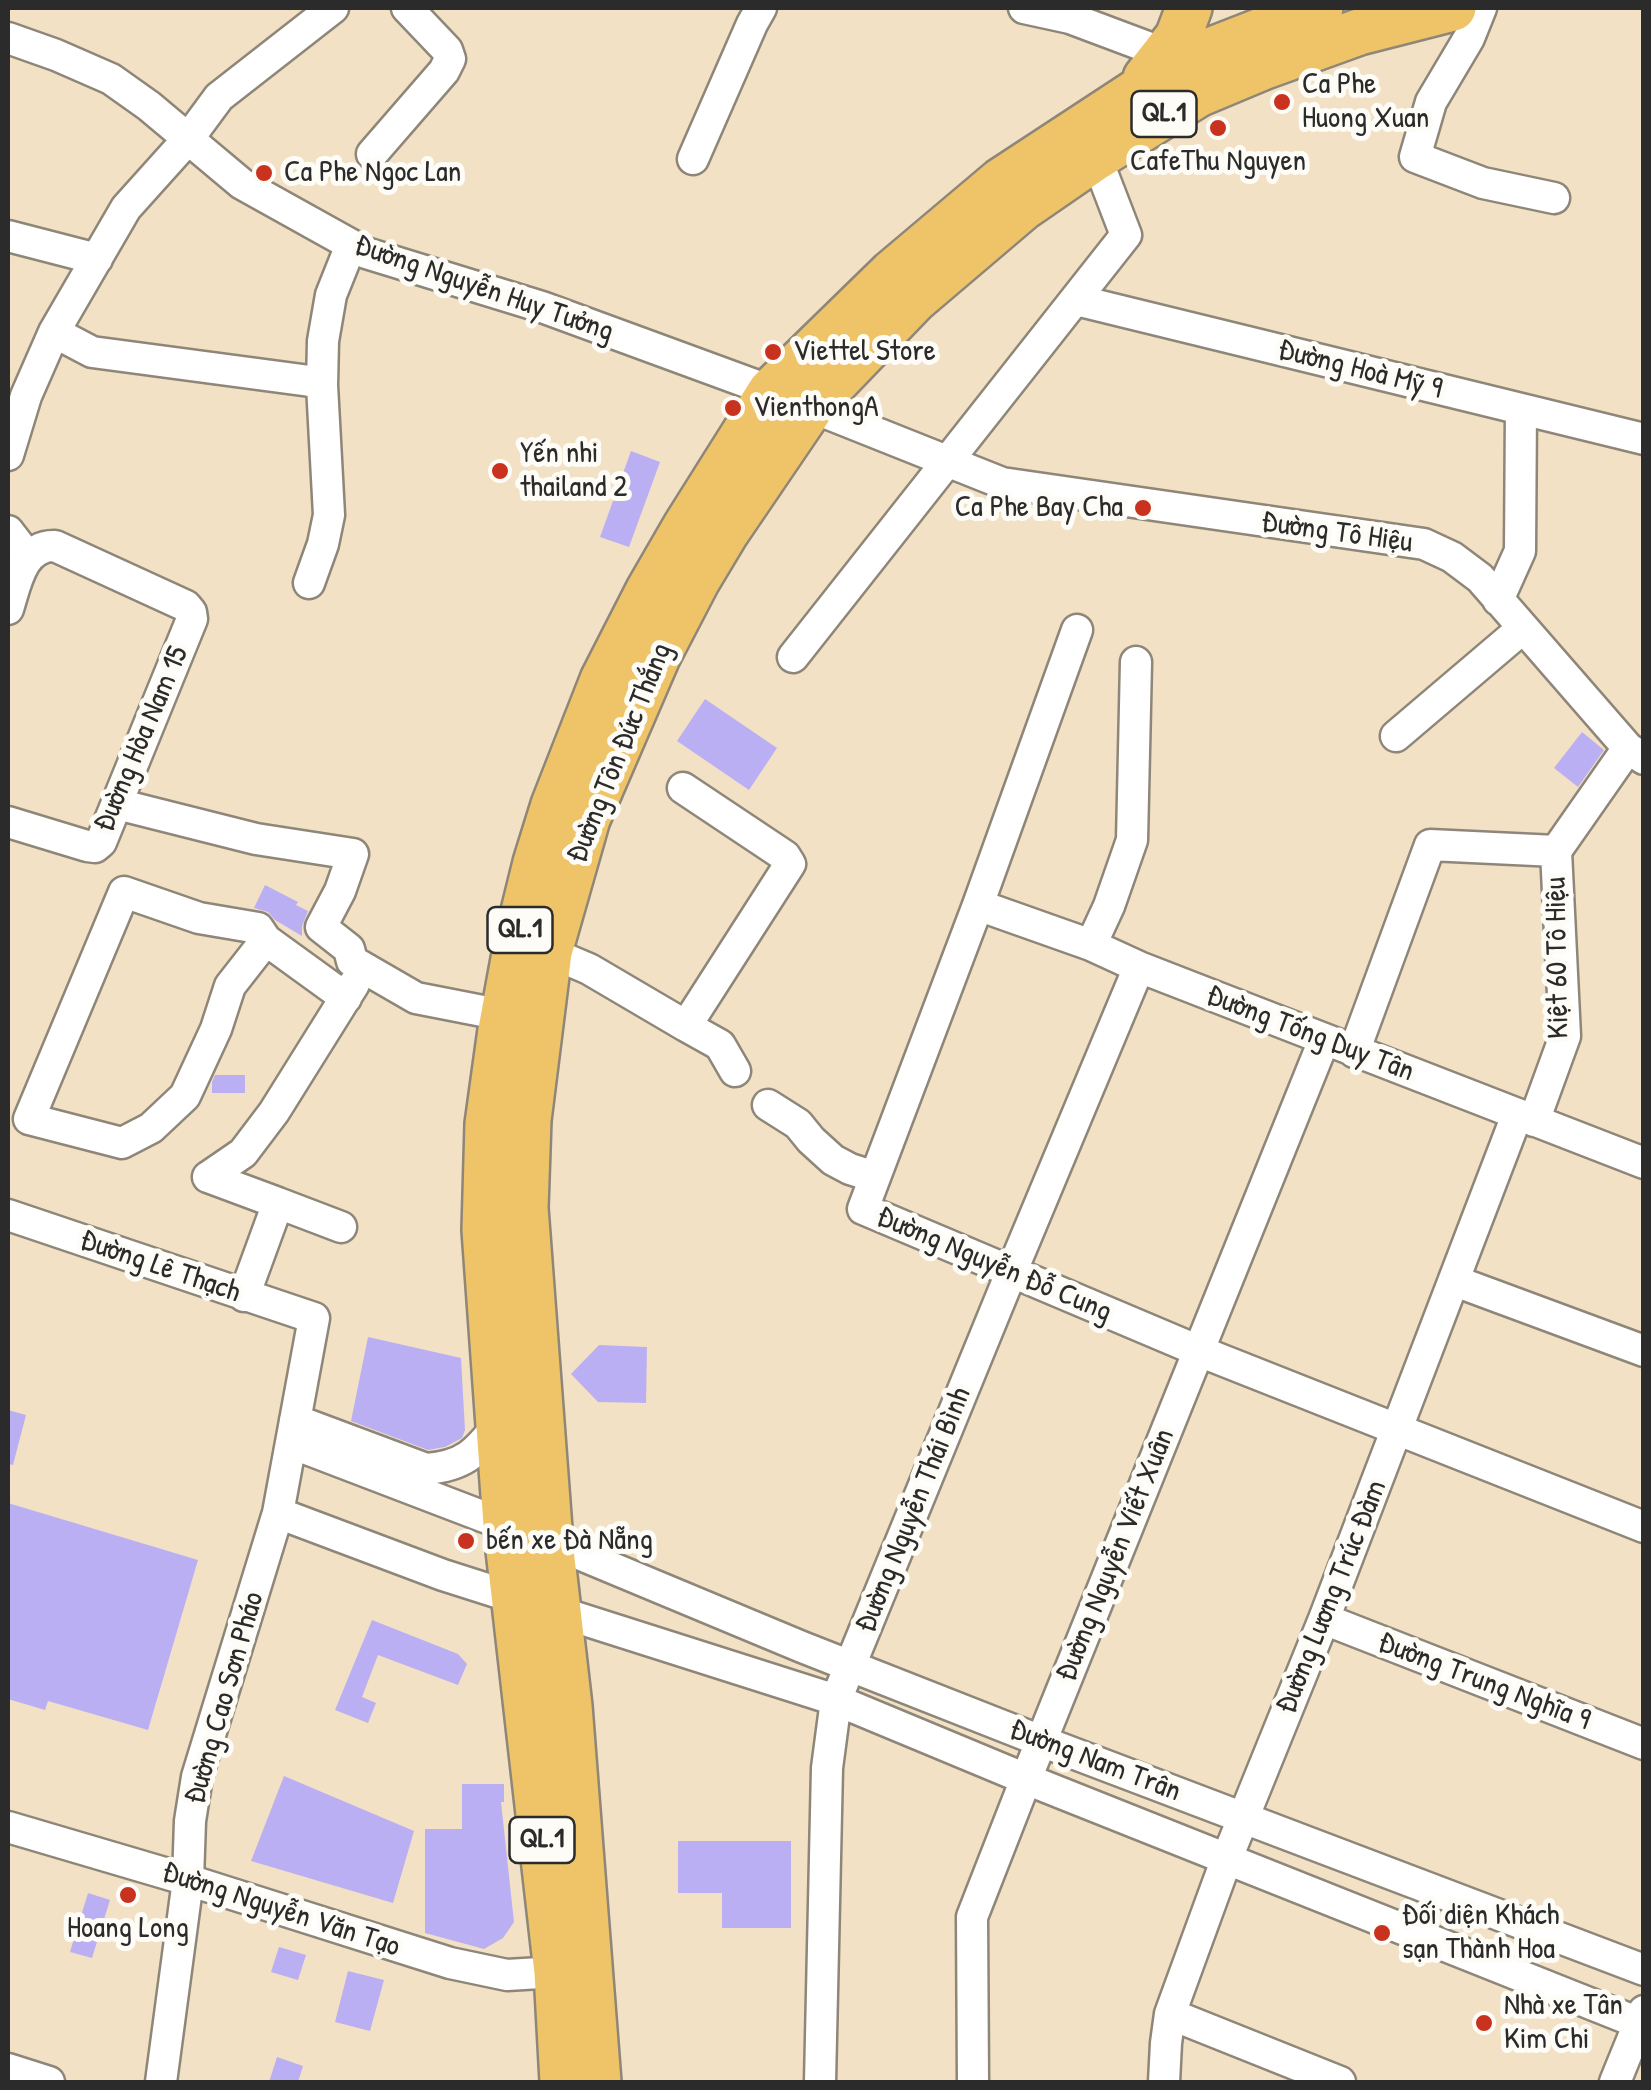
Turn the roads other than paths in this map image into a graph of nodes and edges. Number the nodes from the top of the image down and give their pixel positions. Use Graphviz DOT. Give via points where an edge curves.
graph roads {
  1 [pos="333,8"];
  2 [pos="407,8"];
  3 [pos="762,8"];
  4 [pos="1024,8"];
  5 [pos="1189,8"];
  6 [pos="1320,8"];
  7 [pos="1453,8"];
  8 [pos="1481,8"];
  9 [pos="8,38"];
  10 [pos="1166,54"];
  11 [pos="1132,93"];
  12 [pos="188,139"];
  13 [pos="372,154"];
  14 [pos="1096,156"];
  15 [pos="693,159"];
  16 [pos="1554,198"];
  17 [pos="8,236"];
  18 [pos="351,245"];
  19 [pos="97,259"];
  20 [pos="1076,300"];
  21 [pos="54,332"];
  22 [pos="322,385"];
  23 [pos="791,399"];
  24 [pos="1521,409"];
  25 [pos="1644,439"];
  26 [pos="8,455"];
  27 [pos="948,462"];
  28 [pos="8,531"];
  29 [pos="26,562"];
  30 [pos="309,583"];
  31 [pos="1498,600"];
  32 [pos="8,609"];
  33 [pos="1522,628"];
  34 [pos="1078,630"];
  35 [pos="793,657"];
  36 [pos="1136,662"];
  37 [pos="621,688"];
  38 [pos="1396,736"];
  39 [pos="1636,753"];
  40 [pos="684,788"];
  41 [pos="117,804"];
  42 [pos="8,822"];
  43 [pos="1556,851"];
  44 [pos="978,905"];
  45 [pos="266,940"];
  46 [pos="1091,945"];
  47 [pos="549,952"];
  48 [pos="1139,968"];
  49 [pos="364,969"];
  50 [pos="346,998"];
  51 [pos="503,1015"];
  52 [pos="686,1026"];
  53 [pos="1324,1040"];
  54 [pos="1354,1052"];
  55 [pos="735,1071"];
  56 [pos="768,1105"];
  57 [pos="1526,1118"];
  58 [pos="1644,1163"];
  59 [pos="876,1177"];
  60 [pos="278,1203"];
  61 [pos="8,1215"];
  62 [pos="342,1227"];
  63 [pos="1011,1273"];
  64 [pos="1455,1281"];
  65 [pos="244,1296"];
  66 [pos="314,1318"];
  67 [pos="1199,1351"];
  68 [pos="1644,1351"];
  69 [pos="498,1424"];
  70 [pos="1397,1429"];
  71 [pos="293,1431"];
  72 [pos="278,1513"];
  73 [pos="506,1524"];
  74 [pos="1644,1527"];
  75 [pos="550,1542"];
  76 [pos="514,1597"];
  77 [pos="559,1611"];
  78 [pos="1324,1619"];
  79 [pos="850,1666"];
  80 [pos="836,1700"];
  81 [pos="1042,1741"];
  82 [pos="1644,1744"];
  83 [pos="1026,1779"];
  84 [pos="1244,1818"];
  85 [pos="8,1826"];
  86 [pos="1227,1858"];
  87 [pos="188,1880"];
  88 [pos="1644,1970"];
  89 [pos="557,1972"];
  90 [pos="1170,2014"];
  91 [pos="1642,2020"];
  92 [pos="8,2069"];
  93 [pos="48,2082"];
  94 [pos="161,2082"];
  95 [pos="564,2082"];
  96 [pos="598,2082"];
  97 [pos="820,2082"];
  98 [pos="972,2082"];
  99 [pos="1164,2082"];
  100 [pos="1340,2082"];
  101 [pos="1615,2082"];
  1 -- 12 [label="street" via="219,97"];
  2 -- 13 [label="street" via="450,59"];
  3 -- 15 [label="street"];
  4 -- 10 [label="street"];
  5 -- 10 [label="highway"];
  6 -- 11 [label="highway, Đường Tôn Đức Thắng / QL.1" via="1184,60"];
  7 -- 14 [label="highway, Đường Tôn Đức Thắng / QL.1" via="1265,66 1198,94"];
  8 -- 16 [label="street" via="1431,102 1416,157 1483,183"];
  9 -- 12 [label="street, Đường Nguyễn Huy Tưởng" via="110,79"];
  10 -- 11 [label="highway"];
  11 -- 23 [label="highway, Đường Tôn Đức Thắng / QL.1" via="1001,181 892,273"];
  12 -- 18 [label="street, Đường Nguyễn Huy Tưởng" via="242,184"];
  12 -- 19 [label="street" via="126,208"];
  14 -- 20 [label="street" via="1126,234"];
  14 -- 23 [label="highway, Đường Tôn Đức Thắng / QL.1" via="1022,208"];
  17 -- 19 [label="street"];
  18 -- 22 [label="street" via="326,314"];
  18 -- 23 [label="street, Đường Nguyễn Huy Tưởng"];
  19 -- 21 [label="street"];
  20 -- 24 [label="street, Đường Hoà Mỹ 9"];
  20 -- 27 [label="street"];
  21 -- 22 [label="street" via="92,352"];
  21 -- 26 [label="street"];
  22 -- 30 [label="street" via="329,514"];
  23 -- 27 [label="street, Đường Tô Hiệu"];
  23 -- 37 [label="highway, Đường Tôn Đức Thắng / QL.1" via="686,526 649,590"];
  24 -- 25 [label="street, Đường Hoà Mỹ 9"];
  24 -- 31 [label="street" via="1520,552"];
  27 -- 31 [label="street, Đường Tô Hiệu" via="1002,483 1424,544 1480,578"];
  27 -- 35 [label="street"];
  28 -- 29 [label="street"];
  29 -- 32 [label="street"];
  29 -- 41 [label="street, Đường Hòa Nam 15" via="39,548 55,546 191,612"];
  31 -- 33 [label="street, Đường Tô Hiệu"];
  33 -- 38 [label="street"];
  33 -- 39 [label="street, Đường Tô Hiệu"];
  34 -- 44 [label="street, Đường Nguyễn Đỗ Cung"];
  36 -- 46 [label="street" via="1133,831"];
  37 -- 47 [label="highway, Đường Tôn Đức Thắng / QL.1"];
  37 -- 51 [label="highway, Đường Tôn Đức Thắng / QL.1" via="554,805"];
  39 -- 43 [label="street, Kiệt 60 Tô Hiệu"];
  40 -- 52 [label="street" via="790,864"];
  41 -- 42 [label="street, Đường Hòa Nam 15" via="95,847"];
  41 -- 49 [label="street" via="256,840 354,854 320,927"];
  43 -- 54 [label="street, Kiệt 60 Tô Hiệu" via="1430,845"];
  43 -- 57 [label="street, Kiệt 60 Tô Hiệu" via="1565,1036"];
  44 -- 46 [label="street, Đường Tống Duy Tân"];
  44 -- 59 [label="street, Đường Nguyễn Đỗ Cung"];
  45 -- 45 [label="street" via="230,986 185,1096 150,1128 122,1143 28,1119 124,892 199,918 258,928"];
  45 -- 50 [label="street"];
  46 -- 48 [label="street, Đường Tống Duy Tân"];
  47 -- 52 [label="street"];
  47 -- 75 [label="highway, Đường Tôn Đức Thắng / QL.1" via="528,1120 525,1208"];
  48 -- 53 [label="street, Đường Tống Duy Tân"];
  48 -- 63 [label="street, Đường Nguyễn Thái Bình"];
  49 -- 50 [label="street"];
  49 -- 51 [label="street" via="416,998"];
  50 -- 60 [label="street" via="244,1153 208,1177"];
  51 -- 69 [label="highway, Đường Tôn Đức Thắng / QL.1" via="488,1124 485,1230"];
  52 -- 55 [label="street" via="720,1045"];
  53 -- 54 [label="street, Đường Tống Duy Tân"];
  53 -- 67 [label="street, Đường Nguyễn Viết Xuân"];
  54 -- 57 [label="street, Đường Tống Duy Tân"];
  56 -- 59 [label="street" via="834,1160"];
  57 -- 58 [label="street, Đường Tống Duy Tân"];
  57 -- 64 [label="street, Đường Lương Trúc Đàm"];
  59 -- 63 [label="street, Đường Nguyễn Đỗ Cung" via="863,1210"];
  60 -- 62 [label="street"];
  60 -- 65 [label="street"];
  61 -- 65 [label="street, Đường Lê Thạch"];
  63 -- 67 [label="street, Đường Nguyễn Đỗ Cung"];
  63 -- 79 [label="street, Đường Nguyễn Thái Bình"];
  64 -- 68 [label="street"];
  64 -- 70 [label="street, Đường Lương Trúc Đàm"];
  65 -- 66 [label="street, Đường Lê Thạch"];
  66 -- 71 [label="street, Đường Cao Sơn Pháo"];
  67 -- 70 [label="street, Đường Nguyễn Đỗ Cung"];
  67 -- 81 [label="street, Đường Nguyễn Viết Xuân"];
  69 -- 71 [label="street" via="464,1460 426,1469"];
  69 -- 73 [label="highway, Đường Tôn Đức Thắng / QL.1"];
  70 -- 74 [label="street, Đường Nguyễn Đỗ Cung"];
  70 -- 78 [label="street, Đường Lương Trúc Đàm"];
  71 -- 72 [label="street, Đường Cao Sơn Pháo"];
  71 -- 73 [label="street"];
  72 -- 76 [label="street"];
  72 -- 87 [label="street, Đường Cao Sơn Pháo" via="197,1777"];
  73 -- 75 [label="street, Đường Nam Trân"];
  73 -- 76 [label="highway, Đường Tôn Đức Thắng / QL.1"];
  75 -- 77 [label="highway, Đường Tôn Đức Thắng / QL.1"];
  75 -- 79 [label="street, Đường Nam Trân"];
  76 -- 77 [label="street, Đường Nam Trân"];
  76 -- 89 [label="highway, Đường Tôn Đức Thắng / QL.1"];
  77 -- 80 [label="street, Đường Nam Trân"];
  77 -- 96 [label="highway, Đường Tôn Đức Thắng / QL.1"];
  78 -- 82 [label="street, Đường Trung Nghĩa 9"];
  78 -- 84 [label="street, Đường Lương Trúc Đàm"];
  79 -- 80 [label="street, Đường Nguyễn Thái Bình"];
  79 -- 81 [label="street, Đường Nam Trân"];
  80 -- 83 [label="street, Đường Nam Trân"];
  80 -- 97 [label="street, Đường Nguyễn Thái Bình" via="828,1768"];
  81 -- 83 [label="street, Đường Nguyễn Viết Xuân"];
  81 -- 84 [label="street, Đường Nam Trân"];
  83 -- 86 [label="street, Đường Nam Trân"];
  83 -- 98 [label="street, Đường Nguyễn Viết Xuân" via="972,1917"];
  84 -- 86 [label="street, Đường Lương Trúc Đàm"];
  84 -- 88 [label="street, Đường Nam Trân"];
  85 -- 87 [label="street, Đường Nguyễn Văn Tạo"];
  86 -- 90 [label="street, Đường Lương Trúc Đàm"];
  86 -- 91 [label="street, Đường Nam Trân"];
  87 -- 89 [label="street, Đường Nguyễn Văn Tạo" via="450,1964 507,1975"];
  87 -- 94 [label="street, Đường Cao Sơn Pháo"];
  89 -- 95 [label="highway, Đường Tôn Đức Thắng / QL.1"];
  90 -- 99 [label="street, Đường Lương Trúc Đàm"];
  90 -- 100 [label="street"];
  91 -- 101 [label="street"];
  92 -- 93 [label="street"];
}
